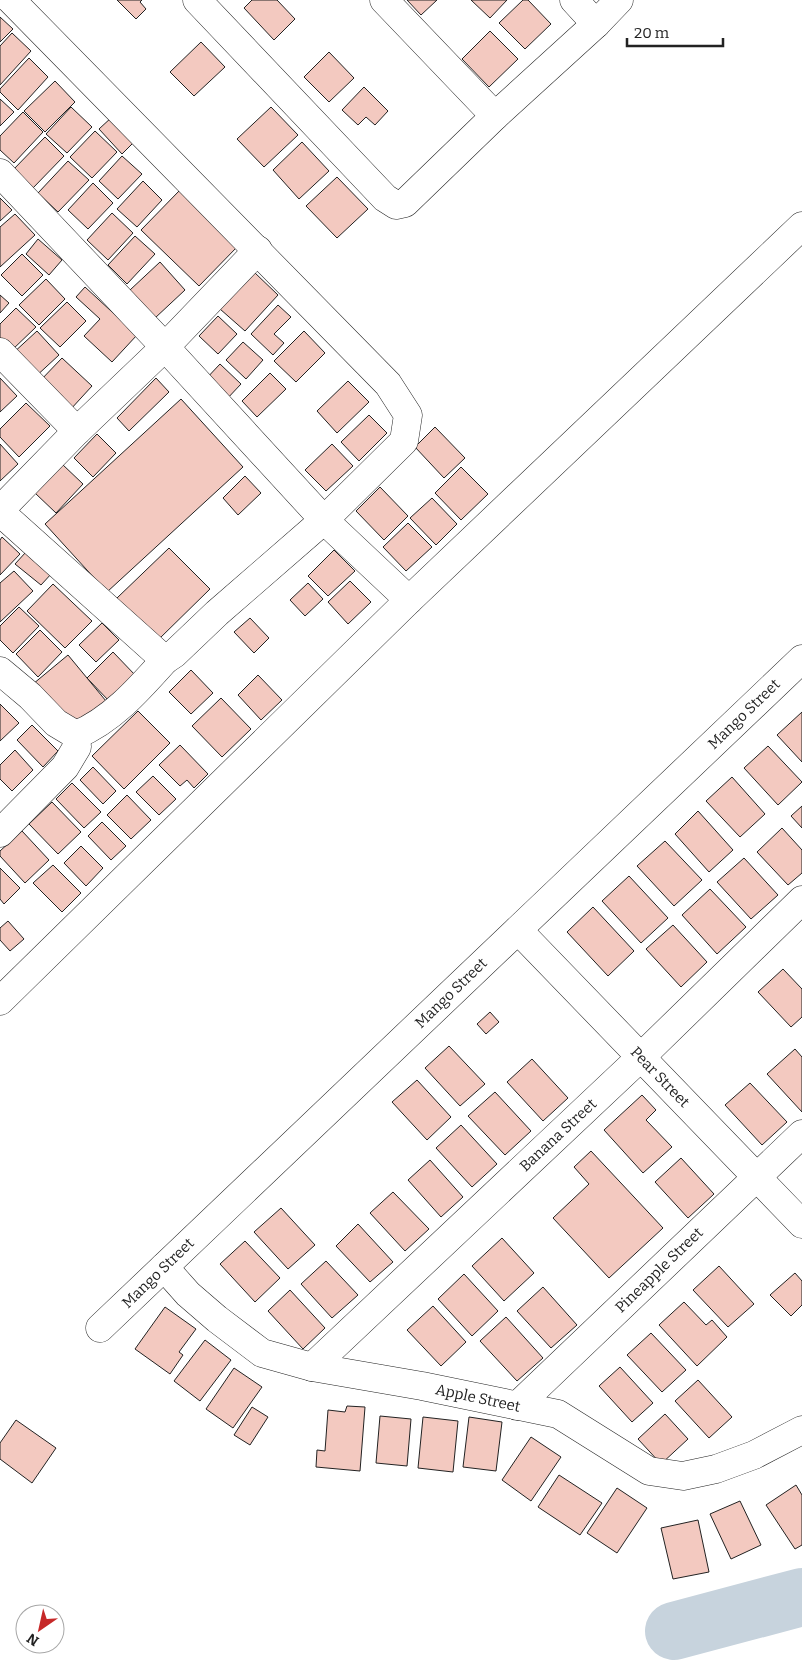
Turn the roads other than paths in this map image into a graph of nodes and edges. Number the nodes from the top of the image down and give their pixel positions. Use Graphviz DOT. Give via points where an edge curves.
graph roads {
  1 [pos="11,0"];
  2 [pos="197,0"];
  3 [pos="384,0"];
  4 [pos="574,0"];
  5 [pos="619,0"];
  6 [pos="596,24"];
  7 [pos="495,116"];
  8 [pos="0,173"];
  9 [pos="802,226"];
  10 [pos="258,250"];
  11 [pos="165,347"];
  12 [pos="0,352"];
  13 [pos="77,431"];
  14 [pos="0,511"];
  15 [pos="324,520"];
  16 [pos="409,600"];
  17 [pos="802,659"];
  18 [pos="165,660"];
  19 [pos="0,671"];
  20 [pos="76,735"];
  21 [pos="0,833"];
  22 [pos="802,900"];
  23 [pos="518,930"];
  24 [pos="0,1001"];
  25 [pos="641,1057"];
  26 [pos="802,1134"];
  27 [pos="757,1177"];
  28 [pos="802,1224"];
  29 [pos="164,1267"];
  30 [pos="100,1328"];
  31 [pos="312,1367"];
  32 [pos="517,1406"];
  33 [pos="802,1430"];
  1 -- 10 [label="street"];
  2 -- 7 [label="street" via="384,198 396,205 405,203"];
  3 -- 7 [label="street"];
  4 -- 6 [label="street"];
  5 -- 6 [label="street"];
  6 -- 7 [label="street"];
  8 -- 11 [label="street"];
  9 -- 16 [label="street"];
  10 -- 11 [label="street"];
  10 -- 15 [label="street" via="388,384 408,415 404,441"];
  11 -- 13 [label="street"];
  11 -- 15 [label="street"];
  12 -- 13 [label="street"];
  13 -- 14 [label="street"];
  14 -- 18 [label="street"];
  15 -- 16 [label="street"];
  15 -- 18 [label="street"];
  16 -- 24 [label="street"];
  17 -- 23 [label="street, Mango Street"];
  18 -- 20 [label="street" via="107,718"];
  19 -- 20 [label="street" via="56,723"];
  20 -- 21 [label="street" via="77,747 65,767"];
  22 -- 25 [label="street, Banana Street"];
  23 -- 25 [label="street, Pear Street"];
  23 -- 29 [label="street, Mango Street"];
  25 -- 27 [label="street, Pear Street"];
  25 -- 31 [label="street, Banana Street"];
  26 -- 27 [label="street, Pineapple Street"];
  27 -- 28 [label="street, Pear Street"];
  27 -- 32 [label="street, Pineapple Street"];
  29 -- 30 [label="street, Mango Street"];
  29 -- 31 [label="street, Apple Street" via="188,1294 262,1353"];
  31 -- 32 [label="street, Apple Street"];
  32 -- 33 [label="street, Apple Street" via="558,1414 649,1471 683,1476 716,1469 754,1455"];
}
